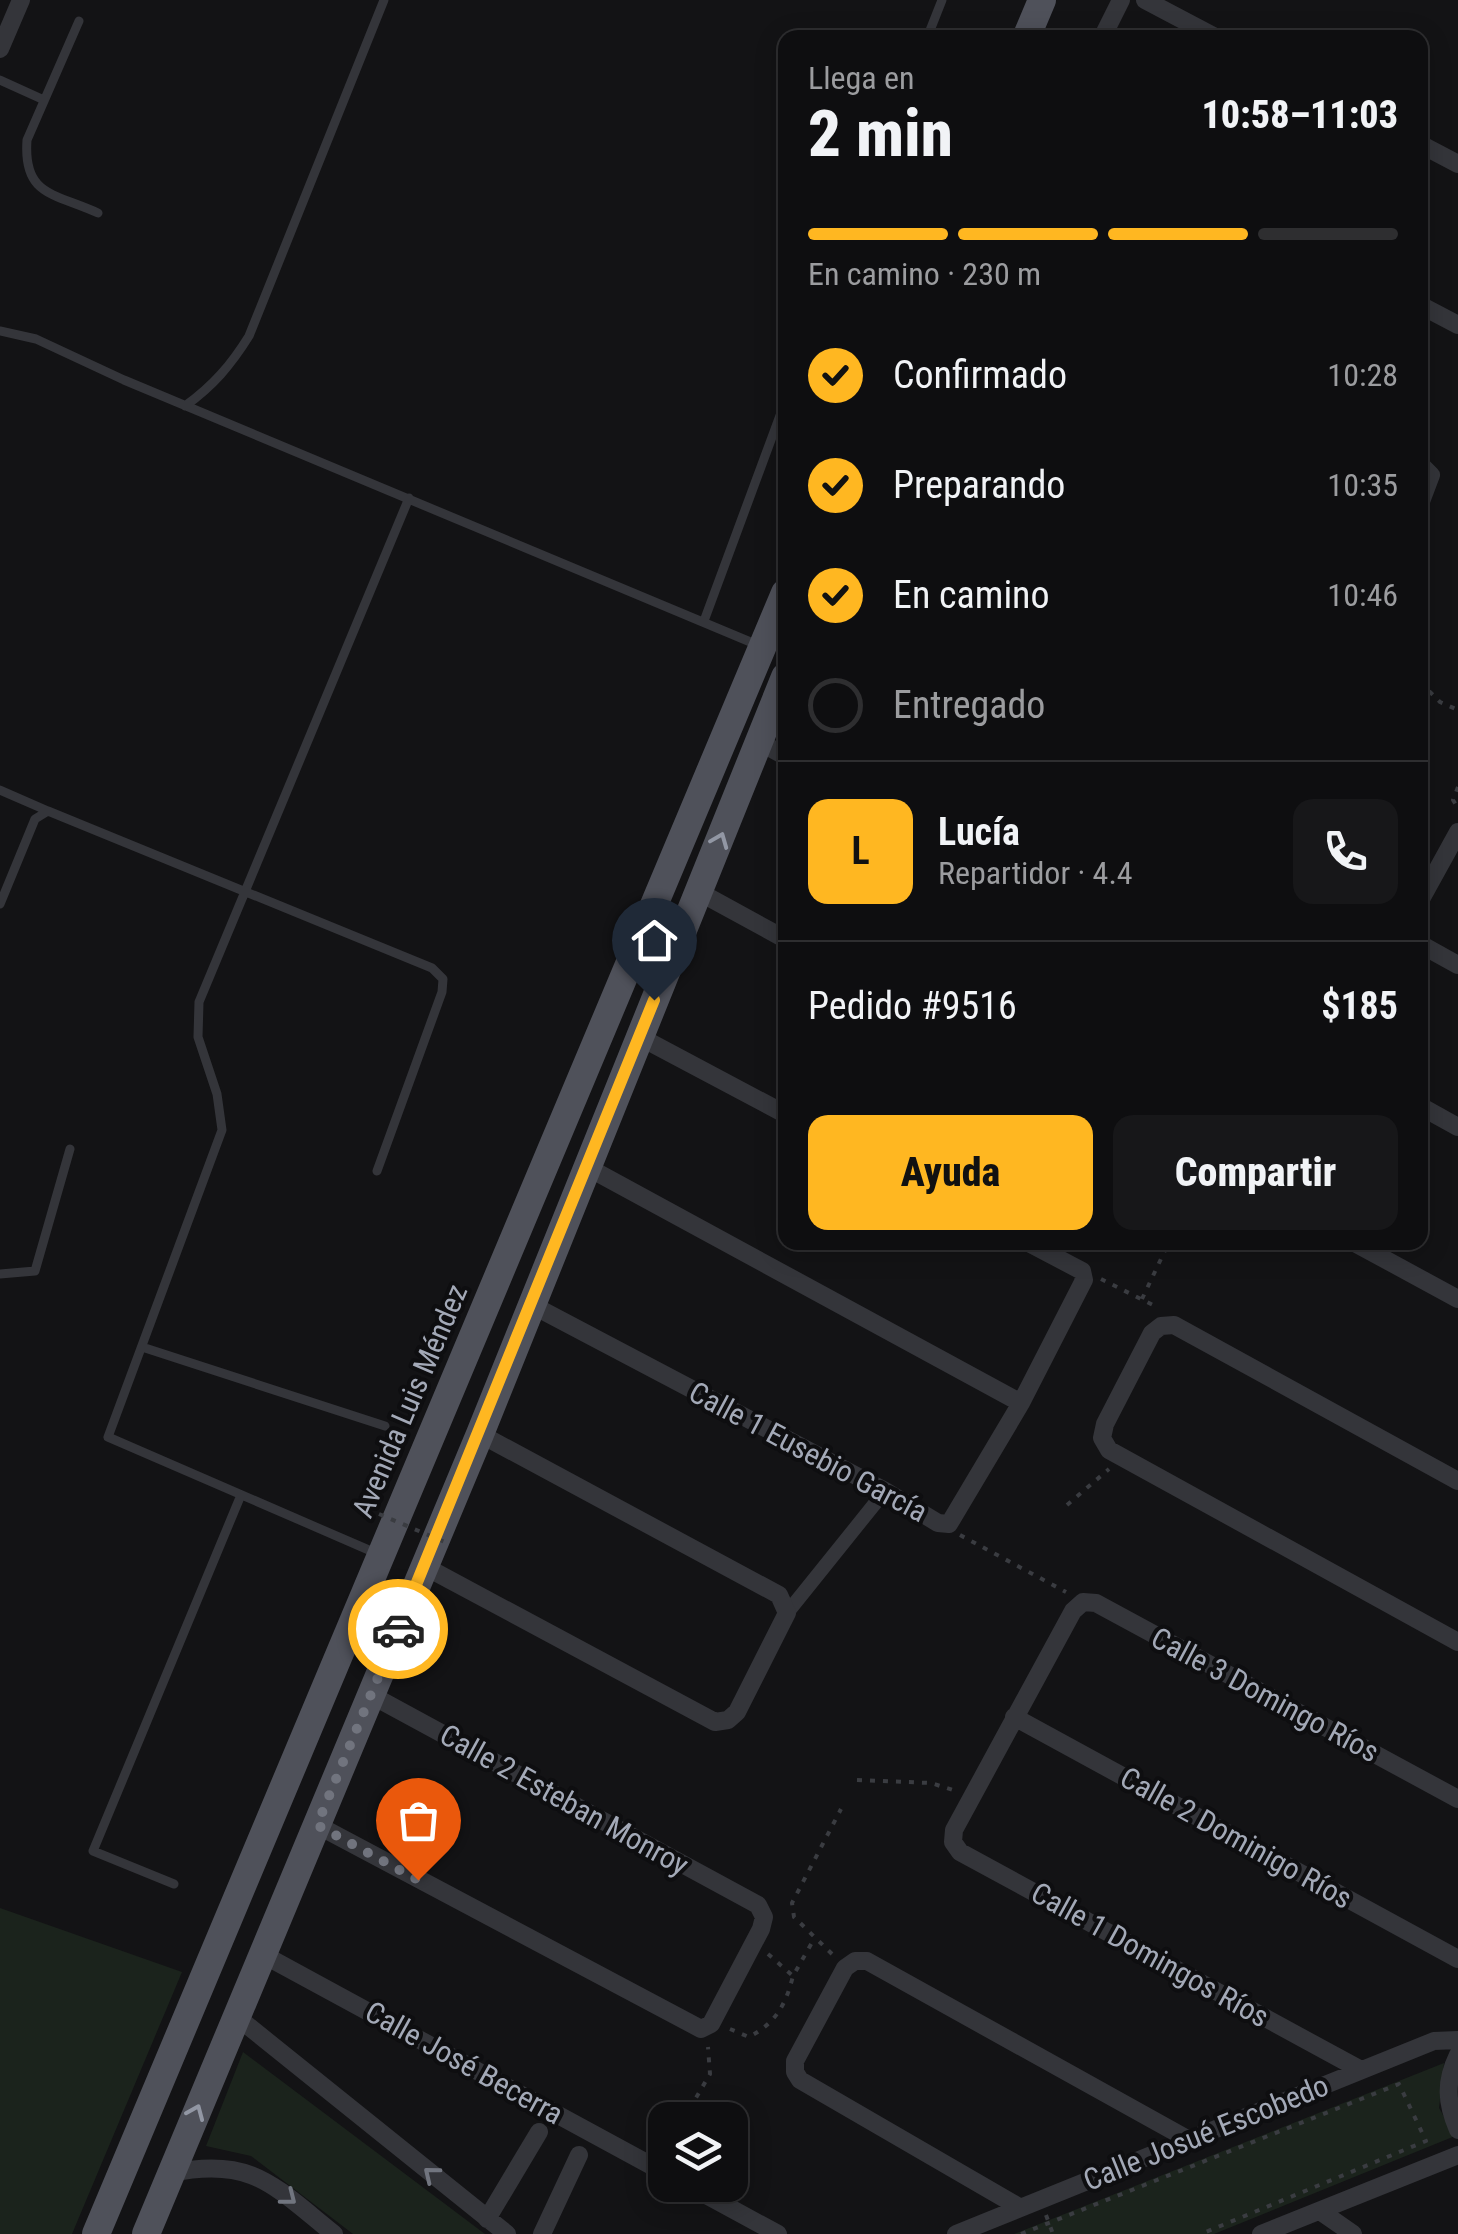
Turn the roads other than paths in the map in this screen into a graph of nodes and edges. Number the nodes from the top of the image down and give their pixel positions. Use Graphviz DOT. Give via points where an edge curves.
graph roads {
  1 [pos="22,0"];
  2 [pos="384,0"];
  3 [pos="942,0"];
  4 [pos="1042,0"];
  5 [pos="1120,0"];
  6 [pos="1145,0"];
  7 [pos="79,21"];
  8 [pos="930,30"];
  9 [pos="1029,30"];
  10 [pos="1106,30"];
  11 [pos="1201,30"];
  12 [pos="0,49"];
  13 [pos="0,80"];
  14 [pos="44,100"];
  15 [pos="1428,148"];
  16 [pos="1458,164"];
  17 [pos="98,213"];
  18 [pos="1428,309"];
  19 [pos="1458,326"];
  20 [pos="0,331"];
  21 [pos="185,406"];
  22 [pos="778,421"];
  23 [pos="408,498"];
  24 [pos="778,610"];
  25 [pos="704,621"];
  26 [pos="762,648"];
  27 [pos="778,694"];
  28 [pos="759,742"];
  29 [pos="778,752"];
  30 [pos="0,790"];
  31 [pos="48,811"];
  32 [pos="1458,832"];
  33 [pos="1428,886"];
  34 [pos="245,891"];
  35 [pos="699,892"];
  36 [pos="0,904"];
  37 [pos="778,934"];
  38 [pos="1428,948"];
  39 [pos="1458,965"];
  40 [pos="640,1037"];
  41 [pos="778,1110"];
  42 [pos="1428,1110"];
  43 [pos="1458,1126"];
  44 [pos="70,1149"];
  45 [pos="587,1168"];
  46 [pos="376,1171"];
  47 [pos="1040,1250"];
  48 [pos="1368,1250"];
  49 [pos="0,1274"];
  50 [pos="1458,1299"];
  51 [pos="532,1304"];
  52 [pos="142,1347"];
  53 [pos="1021,1403"];
  54 [pos="385,1426"];
  55 [pos="480,1434"];
  56 [pos="1458,1480"];
  57 [pos="885,1491"];
  58 [pos="241,1495"];
  59 [pos="381,1554"];
  60 [pos="424,1566"];
  61 [pos="788,1613"];
  62 [pos="1458,1642"];
  63 [pos="371,1695"];
  64 [pos="1014,1717"];
  65 [pos="1458,1799"];
  66 [pos="317,1825"];
  67 [pos="174,1884"];
  68 [pos="262,1954"];
  69 [pos="1458,1959"];
  70 [pos="237,2016"];
  71 [pos="1458,2040"];
  72 [pos="1458,2055"];
  73 [pos="1361,2070"];
  74 [pos="1458,2130"];
  75 [pos="540,2132"];
  76 [pos="1191,2142"];
  77 [pos="579,2155"];
  78 [pos="1458,2155"];
  79 [pos="648,2164"];
  80 [pos="170,2173"];
  81 [pos="719,2202"];
  82 [pos="1019,2207"];
  83 [pos="1320,2211"];
  84 [pos="487,2219"];
  85 [pos="96,2234"];
  86 [pos="146,2234"];
  87 [pos="334,2234"];
  88 [pos="507,2234"];
  89 [pos="542,2234"];
  90 [pos="778,2234"];
  91 [pos="956,2234"];
  92 [pos="1261,2234"];
  93 [pos="1353,2234"];
  1 -- 12 [label="street"];
  2 -- 21 [label="lane" via="249,336 228,369"];
  3 -- 8 [label="lane"];
  4 -- 9 [label="main road"];
  5 -- 10 [label="street"];
  6 -- 11 [label="street"];
  7 -- 14 [label="lane"];
  13 -- 14 [label="lane"];
  14 -- 17 [label="lane" via="26,140 29,178"];
  15 -- 16 [label="street"];
  18 -- 19 [label="street"];
  20 -- 21 [label="lane" via="36,340"];
  21 -- 23 [label="lane"];
  22 -- 25 [label="lane"];
  23 -- 25 [label="lane"];
  23 -- 34 [label="lane"];
  24 -- 26 [label="main road, Avenida Luis Méndez"];
  25 -- 26 [label="lane"];
  26 -- 59 [label="main road, Avenida Luis Méndez"];
  27 -- 28 [label="main road"];
  28 -- 29 [label="street"];
  35 -- 28 [label="main road, one-way"];
  30 -- 31 [label="lane"];
  31 -- 34 [label="lane"];
  31 -- 36 [label="lane" via="35,819"];
  32 -- 33 [label="street"];
  34 -- 46 [label="lane" via="421,962 443,979"];
  34 -- 52 [label="lane" via="199,1002 198,1037 222,1130"];
  35 -- 37 [label="street"];
  35 -- 40 [label="main road"];
  38 -- 39 [label="street"];
  40 -- 41 [label="street"];
  40 -- 45 [label="main road"];
  42 -- 43 [label="street"];
  44 -- 49 [label="lane" via="35,1271"];
  45 -- 51 [label="main road"];
  45 -- 53 [label="street"];
  47 -- 53 [label="street" via="1084,1276"];
  48 -- 50 [label="street"];
  51 -- 55 [label="main road"];
  51 -- 57 [label="street, Calle 1 Eusebio García"];
  52 -- 54 [label="lane"];
  52 -- 58 [label="lane" via="108,1437"];
  53 -- 57 [label="street, Calle 1 Eusebio García" via="950,1524"];
  55 -- 60 [label="main road"];
  55 -- 61 [label="street" via="779,1594"];
  56 -- 62 [label="street" via="1174,1324 1152,1334 1102,1438 1116,1454"];
  57 -- 61 [label="street"];
  58 -- 59 [label="lane"];
  58 -- 67 [label="lane" via="93,1850"];
  59 -- 85 [label="main road, Avenida Luis Méndez"];
  60 -- 61 [label="street" via="716,1722 737,1712"];
  60 -- 63 [label="main road"];
  63 -- 66 [label="main road"];
  63 -- 66 [label="street, Calle 2 Esteban Monroy" via="758,1905 764,1916 754,1942 702,2024"];
  64 -- 65 [label="street, Calle 3 Domingo Ríos" via="1078,1607 1096,1603"];
  64 -- 69 [label="street, Calle 2 Dominigo Ríos"];
  64 -- 73 [label="street, Calle 1 Domingos Ríos" via="954,1830 960,1852"];
  66 -- 68 [label="main road"];
  68 -- 70 [label="main road"];
  68 -- 79 [label="street, Calle José Becerra"];
  80 -- 70 [label="main road, one-way"];
  84 -- 70 [label="street, one-way"];
  71 -- 73 [label="street, Calle Josué Escobedo" via="1434,2040"];
  72 -- 74 [label="street" via="1447,2091"];
  73 -- 76 [label="street, Calle Josué Escobedo"];
  75 -- 84 [label="street"];
  76 -- 82 [label="street, Calle Josué Escobedo"];
  76 -- 82 [label="street" via="858,1963 796,2061 800,2080"];
  77 -- 89 [label="street"];
  78 -- 83 [label="street"];
  80 -- 86 [label="main road"];
  80 -- 87 [label="street, one-way" via="206,2165 254,2174"];
  81 -- 90 [label="street"];
  82 -- 91 [label="street, Calle Josué Escobedo"];
  83 -- 92 [label="street"];
  83 -- 93 [label="street"];
  84 -- 88 [label="street"];
}
